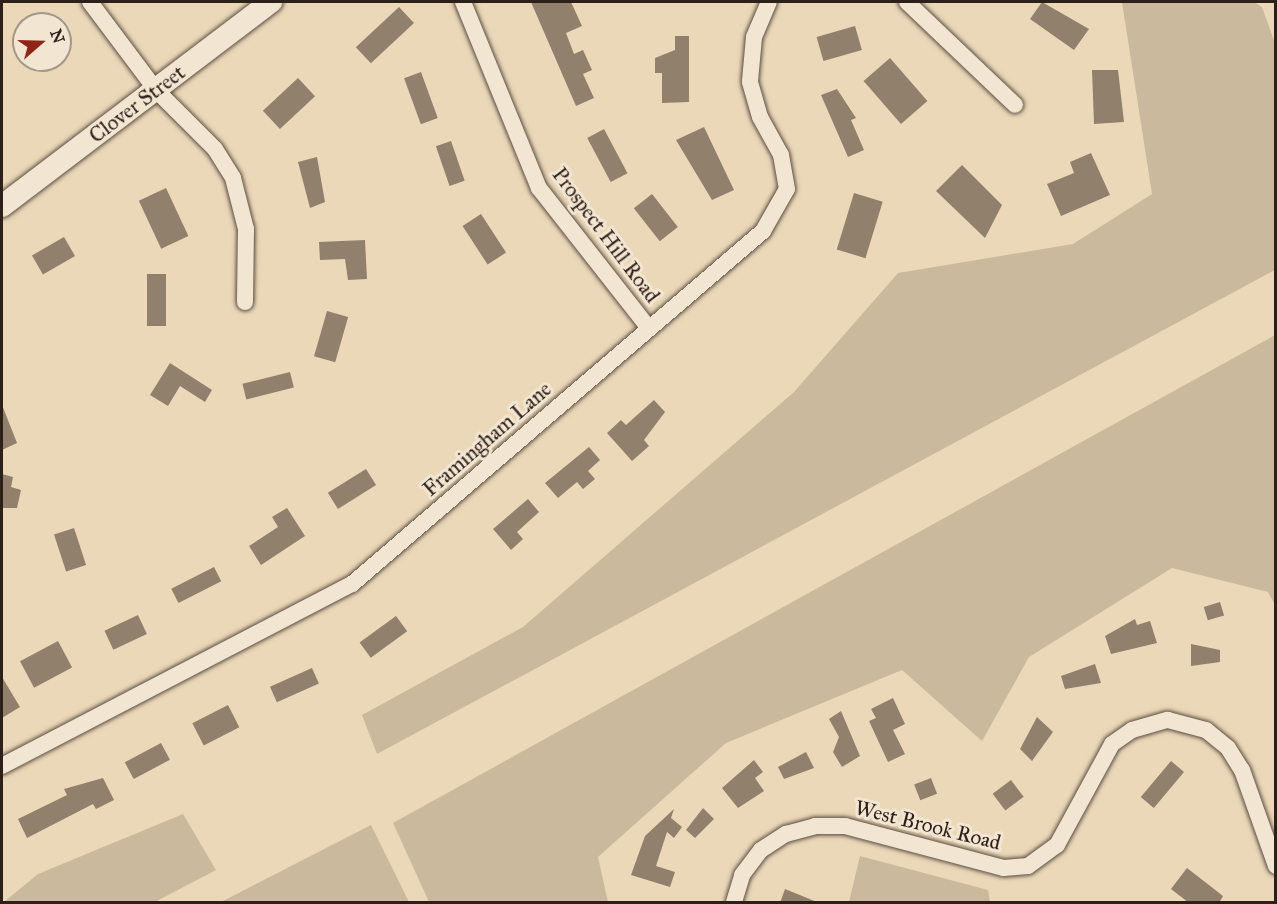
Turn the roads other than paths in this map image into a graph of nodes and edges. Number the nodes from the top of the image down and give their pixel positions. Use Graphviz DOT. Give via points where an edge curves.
graph roads {
  1 [pos="90,2"];
  2 [pos="271,2"];
  3 [pos="463,2"];
  4 [pos="769,2"];
  5 [pos="907,2"];
  6 [pos="156,90"];
  7 [pos="1015,105"];
  8 [pos="2,206"];
  9 [pos="245,302"];
  10 [pos="648,327"];
  11 [pos="2,766"];
  12 [pos="1275,866"];
  13 [pos="734,903"];
  1 -- 6 [label="street"];
  2 -- 6 [label="main road, Clover Street"];
  3 -- 10 [label="street, Prospect Hill Road" via="539,188"];
  4 -- 10 [label="street, Framingham Lane" via="754,37 750,81 760,117 785,168 784,200 750,243"];
  5 -- 7 [label="street"];
  6 -- 8 [label="main road, Clover Street"];
  6 -- 9 [label="street" via="202,133 233,178 246,229"];
  10 -- 11 [label="street, Framingham Lane" via="352,584"];
  12 -- 13 [label="street, West Brook Road" via="1242,770 1228,748 1206,729 1168,720 1132,730 1112,744 1057,845 1028,866 1004,868 845,826 815,826 786,834 761,850 742,875"];
}
